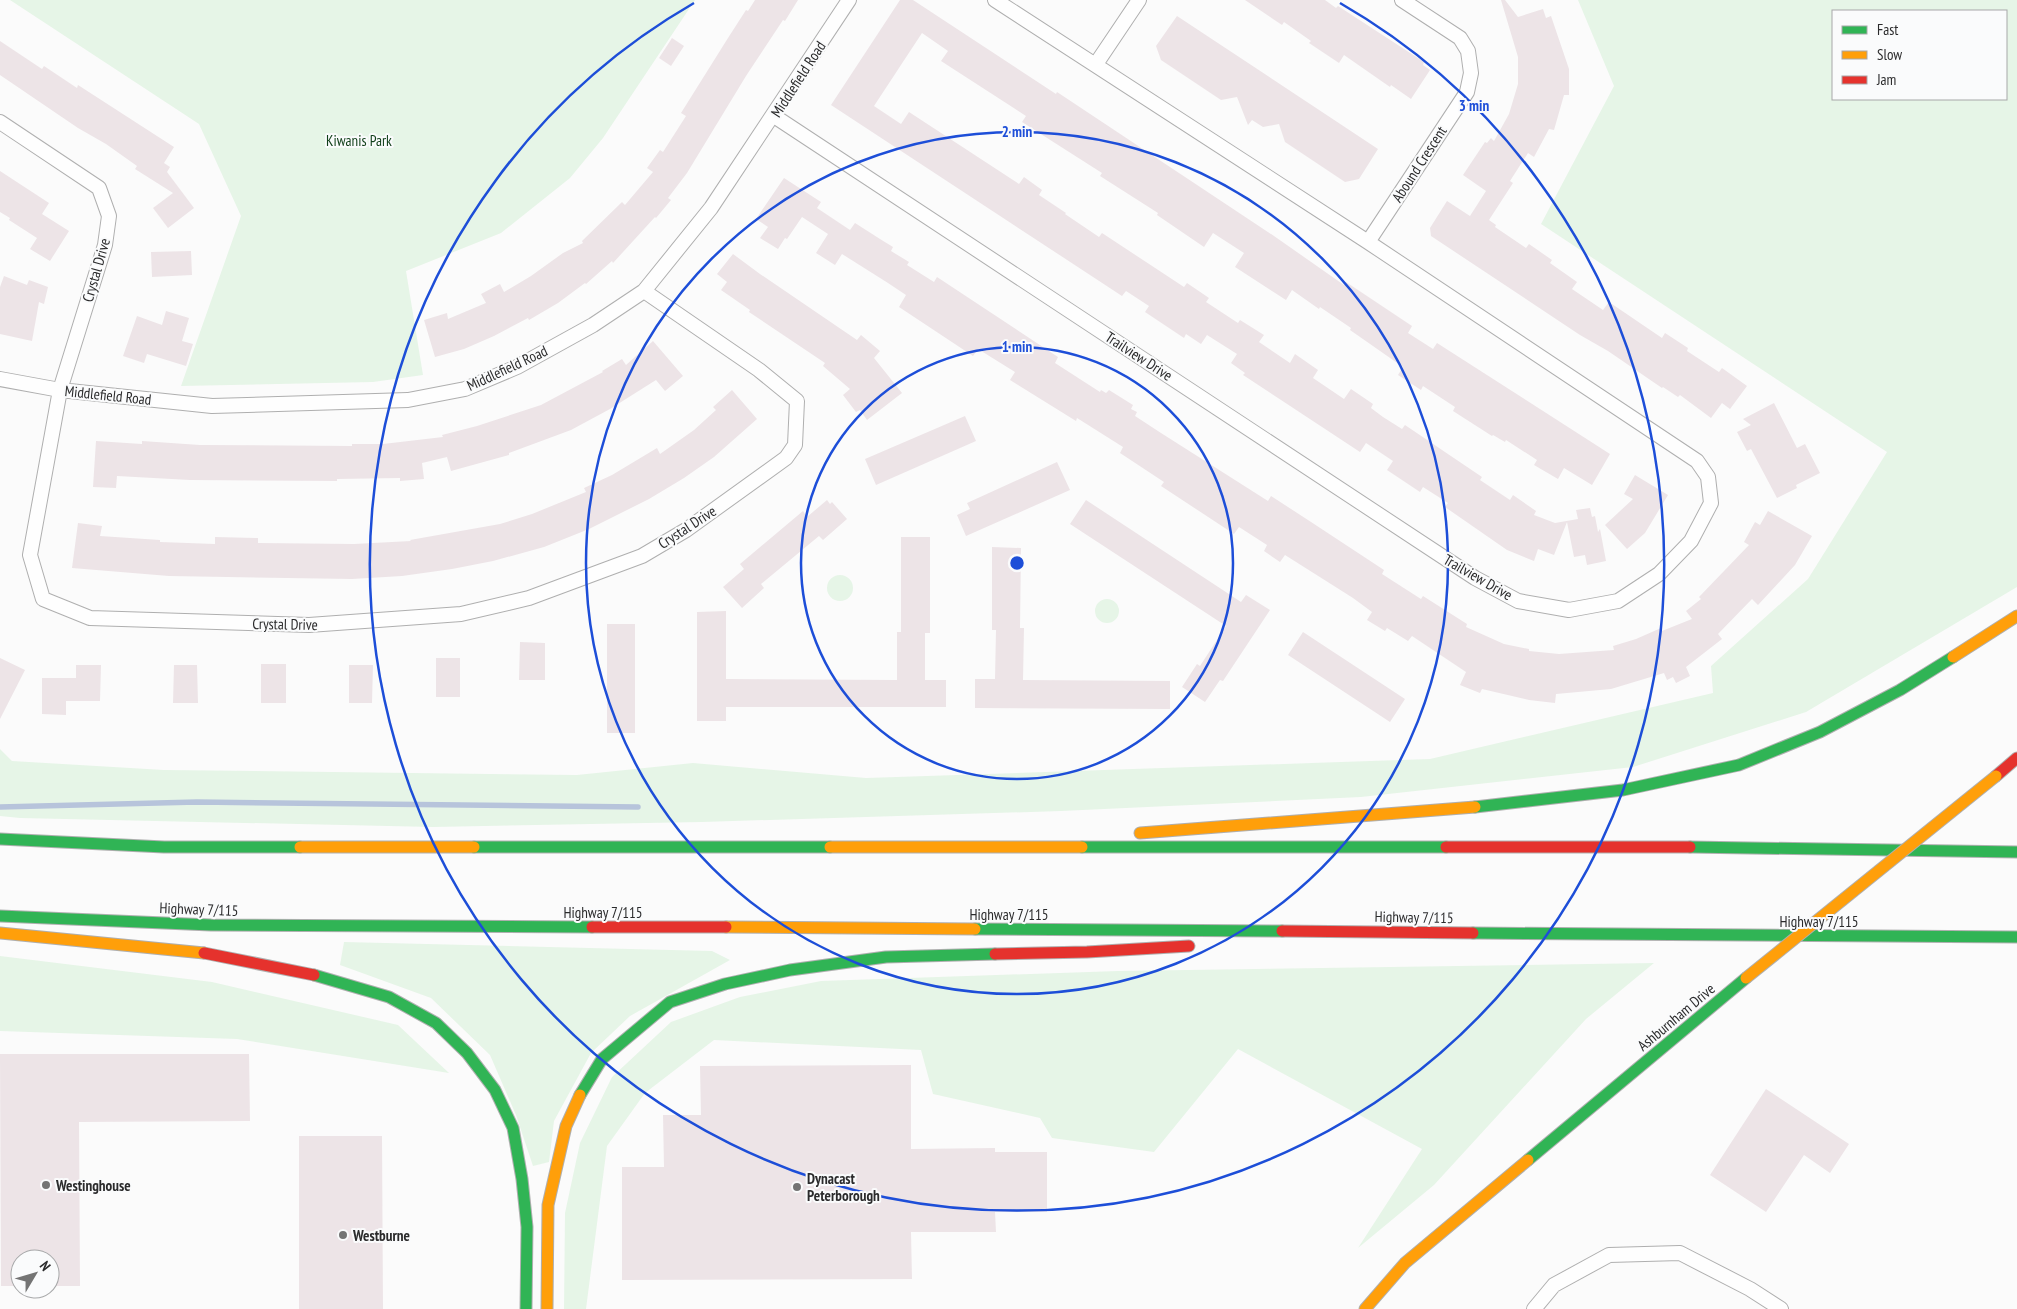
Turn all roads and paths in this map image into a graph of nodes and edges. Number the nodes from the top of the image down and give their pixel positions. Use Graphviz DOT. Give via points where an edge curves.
graph roads {
  1 [pos="849,0"];
  2 [pos="994,0"];
  3 [pos="1139,0"];
  4 [pos="1402,0"];
  5 [pos="1096,64"];
  6 [pos="774,116"];
  7 [pos="0,122"];
  8 [pos="1368,242"];
  9 [pos="644,291"];
  10 [pos="0,379"];
  11 [pos="60,390"];
  12 [pos="2017,616"];
  13 [pos="2017,758"];
  14 [pos="1126,832"];
  15 [pos="942,836"];
  16 [pos="0,839"];
  17 [pos="859,848"];
  18 [pos="2017,852"];
  19 [pos="0,916"];
  20 [pos="1264,931"];
  21 [pos="0,933"];
  22 [pos="2017,937"];
  23 [pos="1219,942"];
  24 [pos="1201,945"];
  25 [pos="526,1309"];
  26 [pos="547,1309"];
  27 [pos="1365,1309"];
  28 [pos="1534,1309"];
  29 [pos="1781,1309"];
  1 -- 6 [label="street, Middlefield Road"];
  2 -- 5 [label="street, Trailview Drive"];
  3 -- 5 [label="street"];
  4 -- 8 [label="street, Abound Crescent" via="1460,38 1468,51 1471,73 1467,92"];
  5 -- 8 [label="street, Trailview Drive"];
  6 -- 8 [label="street, Trailview Drive" via="1484,583 1518,600 1569,610 1618,601 1659,574 1691,541 1711,503 1708,477 1698,461"];
  6 -- 9 [label="street, Middlefield Road" via="711,208"];
  7 -- 11 [label="street, Crystal Drive" via="99,188 109,216 105,244"];
  9 -- 11 [label="street, Middlefield Road" via="593,325 517,367 465,389 408,400 212,406"];
  9 -- 11 [label="street, Crystal Drive" via="759,370 797,401 795,446 786,458 693,525 642,556 529,598 461,614 309,625 90,618 43,599 30,555"];
  10 -- 11 [label="street, Middlefield Road"];
  12 -- 14 [label="main road" via="1900,690 1820,732 1739,764 1623,790 1505,805"];
  13 -- 27 [label="main road, Ashburnham Drive, bridge" via="1746,978 1405,1264"];
  15 -- 17 [label="main road"];
  16 -- 17 [label="main road" via="174,847"];
  17 -- 18 [label="main road" via="1686,847"];
  19 -- 20 [label="main road, Highway 7/115" via="211,925"];
  20 -- 22 [label="main road, Highway 7/115"];
  20 -- 23 [label="main road"];
  21 -- 25 [label="main road" via="217,954 325,977 389,997 436,1023 467,1053 494,1090 513,1128 527,1227"];
  24 -- 26 [label="main road" via="1087,952 886,957 790,970 725,984 670,1002 602,1059 582,1090 566,1126 548,1205"];
  28 -- 29 [label="street" via="1554,1285 1608,1255 1680,1253"];
}
